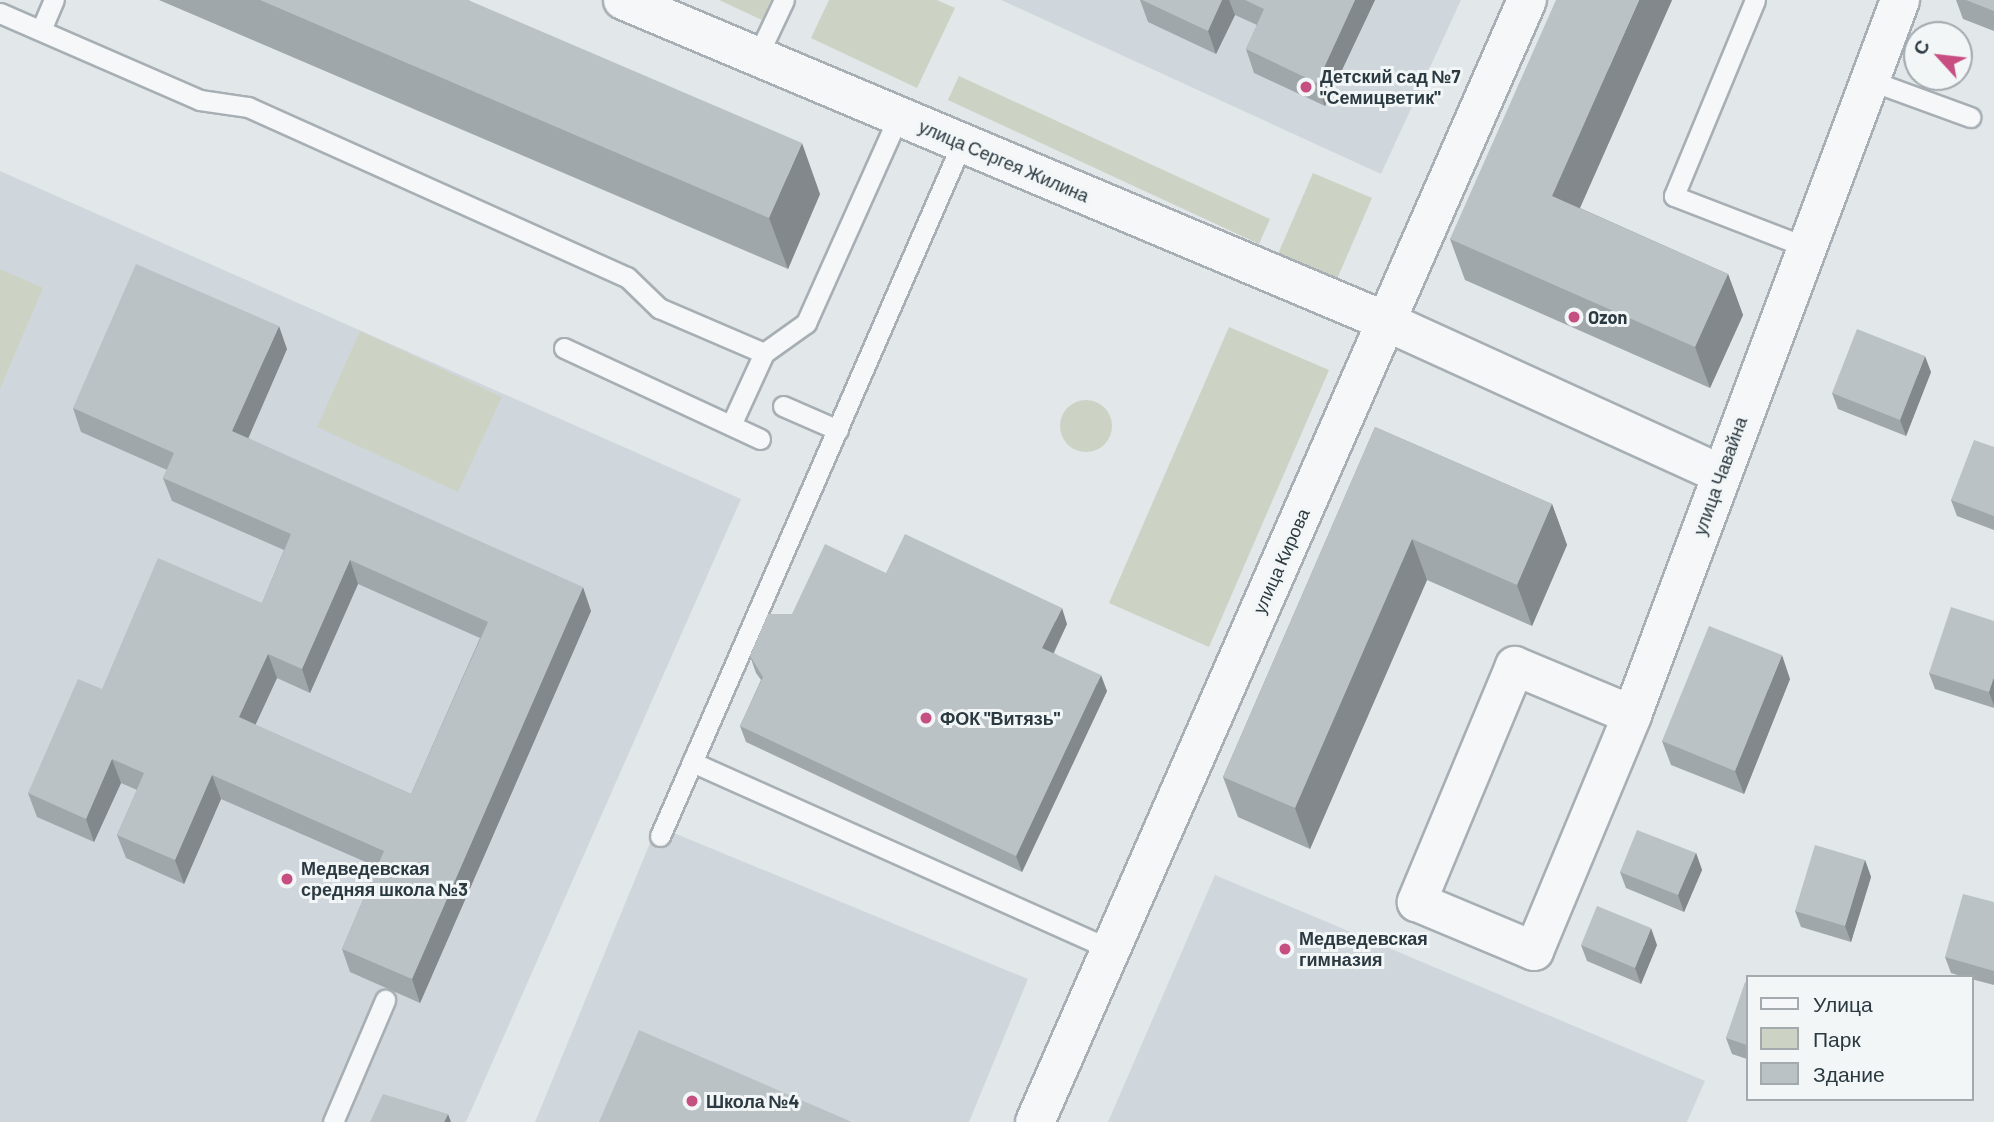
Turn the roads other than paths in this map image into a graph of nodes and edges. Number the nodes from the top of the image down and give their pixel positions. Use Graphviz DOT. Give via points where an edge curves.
graph roads {
  1 [pos="54,0"];
  2 [pos="624,0"];
  3 [pos="784,0"];
  4 [pos="1527,0"];
  5 [pos="1755,0"];
  6 [pos="1900,0"];
  7 [pos="0,13"];
  8 [pos="41,30"];
  9 [pos="757,57"];
  10 [pos="1869,80"];
  11 [pos="898,117"];
  12 [pos="1970,117"];
  13 [pos="962,143"];
  14 [pos="1806,247"];
  15 [pos="1385,321"];
  16 [pos="564,348"];
  17 [pos="764,353"];
  18 [pos="783,406"];
  19 [pos="731,425"];
  20 [pos="838,430"];
  21 [pos="760,439"];
  22 [pos="1720,474"];
  23 [pos="1632,715"];
  24 [pos="692,762"];
  25 [pos="660,836"];
  26 [pos="1111,949"];
  27 [pos="385,1000"];
  28 [pos="333,1122"];
  29 [pos="1035,1122"];
  1 -- 8 [label="lane"];
  2 -- 9 [label="street, улица Сергея Жилина"];
  3 -- 9 [label="lane"];
  4 -- 15 [label="street, улица Кирова"];
  5 -- 14 [label="lane" via="1674,196"];
  6 -- 10 [label="street, улица Чавайна"];
  7 -- 8 [label="lane"];
  8 -- 17 [label="lane" via="200,100 273,118 627,277 659,308"];
  9 -- 11 [label="street, улица Сергея Жилина"];
  10 -- 12 [label="lane"];
  10 -- 14 [label="street, улица Чавайна"];
  11 -- 13 [label="street, улица Сергея Жилина"];
  11 -- 17 [label="lane" via="806,323"];
  13 -- 15 [label="street, улица Сергея Жилина"];
  13 -- 20 [label="lane"];
  14 -- 22 [label="street, улица Чавайна"];
  15 -- 22 [label="street, улица Сергея Жилина"];
  15 -- 26 [label="street, улица Кирова"];
  16 -- 19 [label="lane"];
  17 -- 19 [label="lane"];
  18 -- 20 [label="lane"];
  19 -- 21 [label="lane"];
  20 -- 24 [label="lane"];
  22 -- 23 [label="street, улица Чавайна"];
  23 -- 23 [label="street, улица Чавайна" via="1515,666 1416,902 1534,951"];
  24 -- 25 [label="lane"];
  24 -- 26 [label="lane"];
  26 -- 29 [label="street, улица Кирова"];
  27 -- 28 [label="lane"];
}
